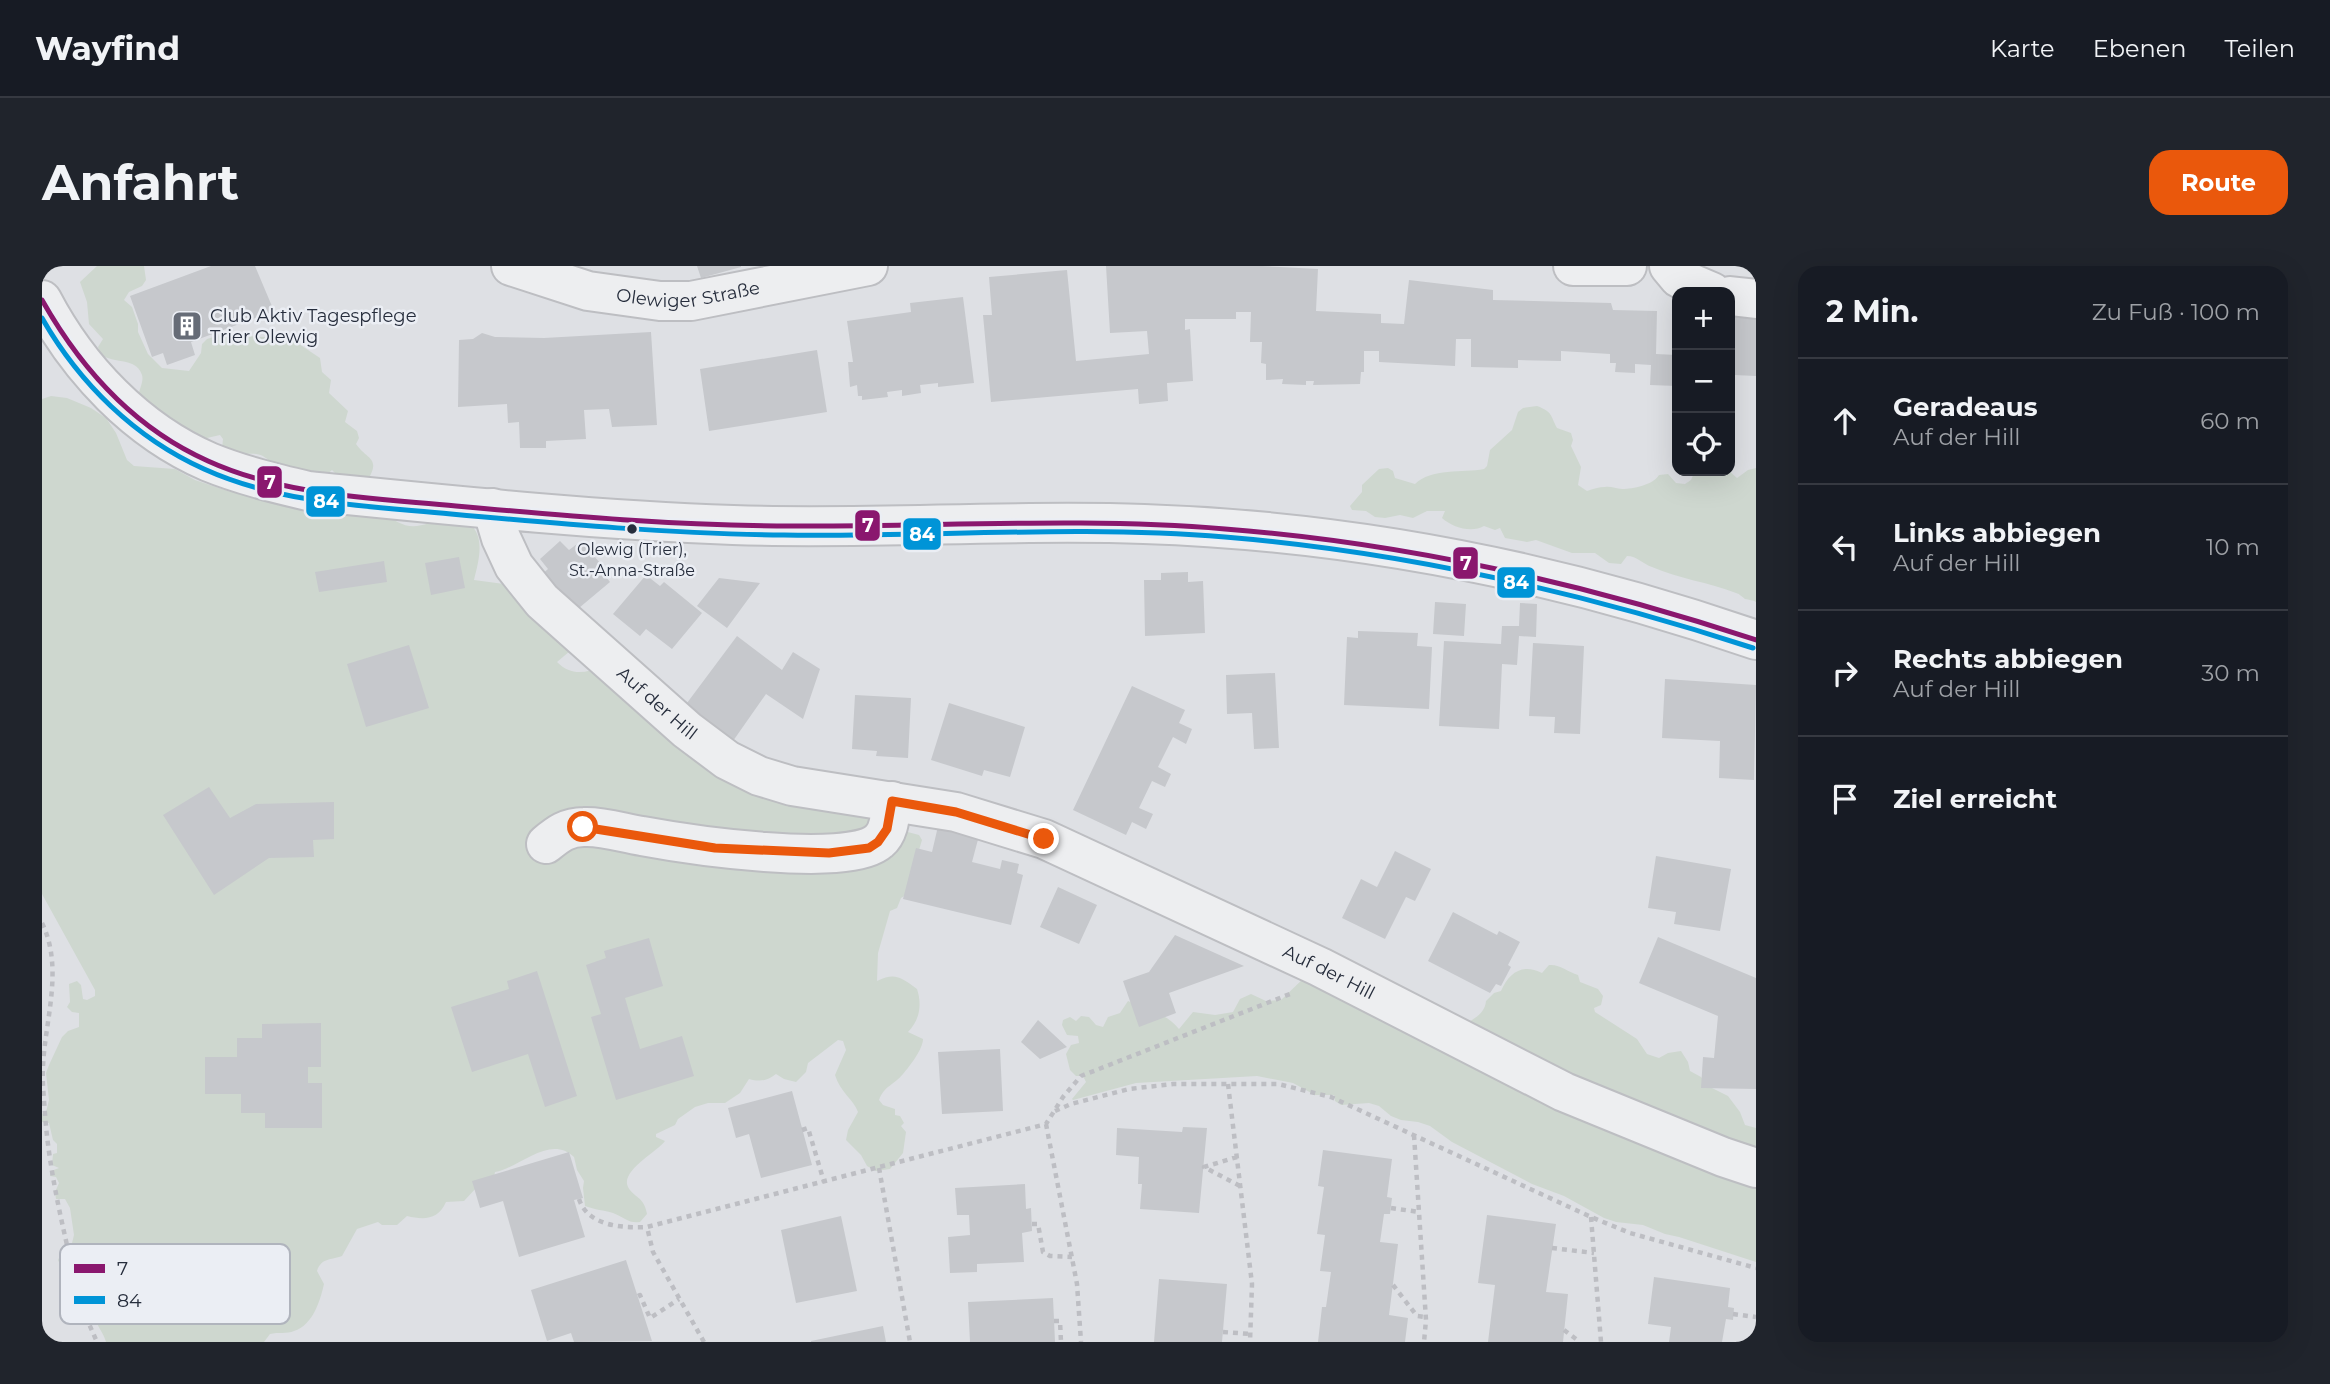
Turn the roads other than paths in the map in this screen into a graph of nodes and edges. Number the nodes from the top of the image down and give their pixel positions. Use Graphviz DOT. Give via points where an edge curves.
graph roads {
  1 [pos="511,266"];
  2 [pos="868,266"];
  3 [pos="1573,266"];
  4 [pos="1628,266"];
  5 [pos="1669,266"];
  6 [pos="1700,287"];
  7 [pos="1735,297"];
  8 [pos="1756,299"];
  9 [pos="42,300"];
  10 [pos="492,508"];
  11 [pos="1756,640"];
  12 [pos="892,801"];
  13 [pos="546,844"];
  14 [pos="1756,1168"];
  1 -- 2 [label="street, Olewiger Straße" via="588,291 677,302"];
  3 -- 4 [label="street"];
  5 -- 6 [label="street" via="1679,278"];
  7 -- 8 [label="street"];
  9 -- 10 [label="street" via="68,346 131,413 207,461 307,491"];
  10 -- 11 [label="street" via="737,525 1110,523 1283,534 1377,546 1529,575 1653,606"];
  10 -- 12 [label="street, Auf der Hill" via="514,566 542,600 727,760 792,786"];
  12 -- 13 [label="street" via="887,829 878,842 869,848 829,853 715,848 583,827 561,832"];
  12 -- 14 [label="street, Auf der Hill" via="956,812 1044,839 1320,967 1563,1092"];
}
